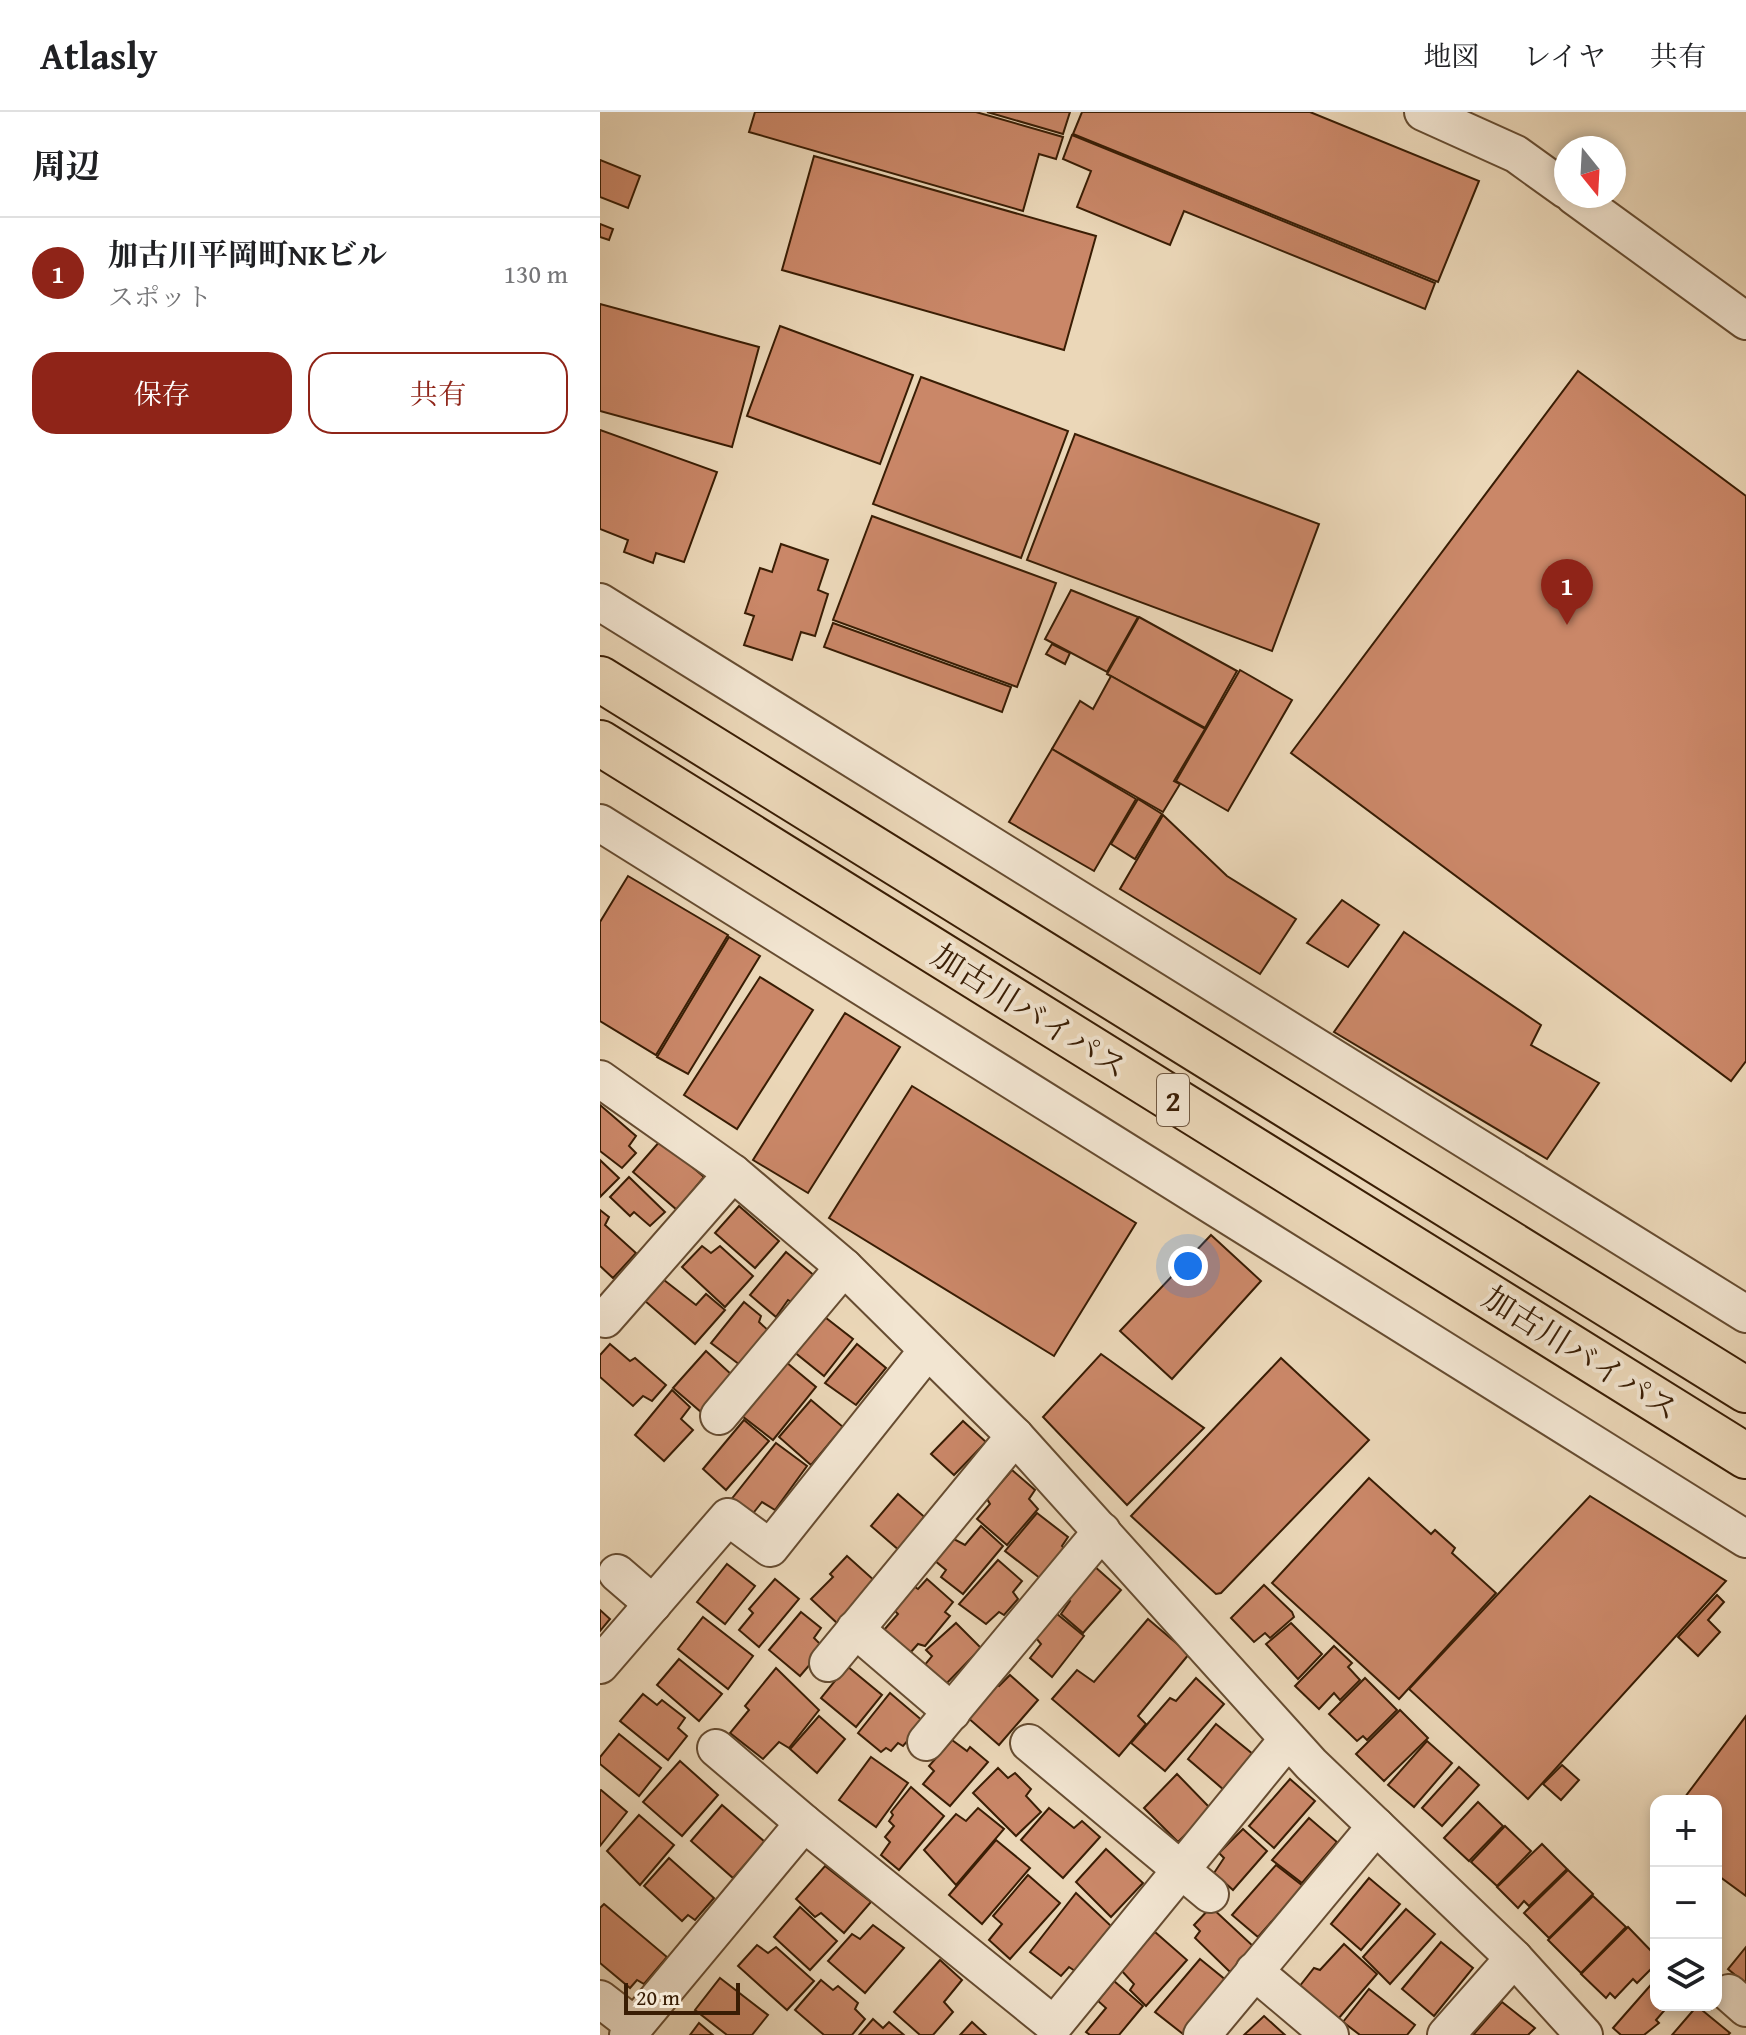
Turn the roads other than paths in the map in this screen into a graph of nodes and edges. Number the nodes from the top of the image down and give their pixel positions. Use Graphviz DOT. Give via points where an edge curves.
graph roads {
  1 [pos="1423,112"];
  2 [pos="1554,181"];
  3 [pos="1591,208"];
  4 [pos="1746,321"];
  5 [pos="600,602"];
  6 [pos="600,679"];
  7 [pos="600,743"];
  8 [pos="600,823"];
  9 [pos="600,1079"];
  10 [pos="733,1173"];
  11 [pos="844,1267"];
  12 [pos="1746,1314"];
  13 [pos="605,1319"];
  14 [pos="927,1351"];
  15 [pos="1746,1390"];
  16 [pos="719,1416"];
  17 [pos="1015,1436"];
  18 [pos="1746,1456"];
  19 [pos="1102,1531"];
  20 [pos="1746,1539"];
  21 [pos="617,1573"];
  22 [pos="653,1604"];
  23 [pos="855,1629"];
  24 [pos="828,1663"];
  25 [pos="600,1665"];
  26 [pos="952,1712"];
  27 [pos="1288,1739"];
  28 [pos="926,1742"];
  29 [pos="1029,1743"];
  30 [pos="716,1748"];
  31 [pos="804,1823"];
  32 [pos="1376,1826"];
  33 [pos="1181,1870"];
  34 [pos="1210,1894"];
  35 [pos="1514,1958"];
  36 [pos="1254,1971"];
  37 [pos="600,1999"];
  38 [pos="631,2031"];
  39 [pos="1056,2032"];
  40 [pos="1202,2035"];
  41 [pos="1330,2035"];
  42 [pos="1446,2035"];
  43 [pos="1584,2035"];
  1 -- 2 [label="street" via="1516,154"];
  3 -- 4 [label="street"];
  5 -- 12 [label="street"];
  6 -- 15 [label="highway, 加古川バイパス / 2"];
  7 -- 18 [label="highway, 加古川バイパス / 2"];
  8 -- 20 [label="street"];
  9 -- 10 [label="street"];
  10 -- 11 [label="street"];
  10 -- 13 [label="street"];
  11 -- 14 [label="street"];
  11 -- 16 [label="street"];
  14 -- 17 [label="street"];
  14 -- 22 [label="street" via="770,1548 728,1517"];
  17 -- 19 [label="street"];
  17 -- 23 [label="street"];
  19 -- 26 [label="street"];
  19 -- 27 [label="street"];
  21 -- 22 [label="street"];
  22 -- 25 [label="street"];
  23 -- 24 [label="street"];
  23 -- 26 [label="street"];
  26 -- 28 [label="street"];
  27 -- 32 [label="street"];
  27 -- 33 [label="street"];
  29 -- 33 [label="street"];
  30 -- 31 [label="street"];
  31 -- 38 [label="street"];
  31 -- 39 [label="street"];
  32 -- 35 [label="street"];
  32 -- 36 [label="street"];
  33 -- 34 [label="street"];
  33 -- 39 [label="street"];
  35 -- 42 [label="street"];
  35 -- 43 [label="street"];
  36 -- 40 [label="street"];
  36 -- 41 [label="street"];
  37 -- 38 [label="street"];
}
